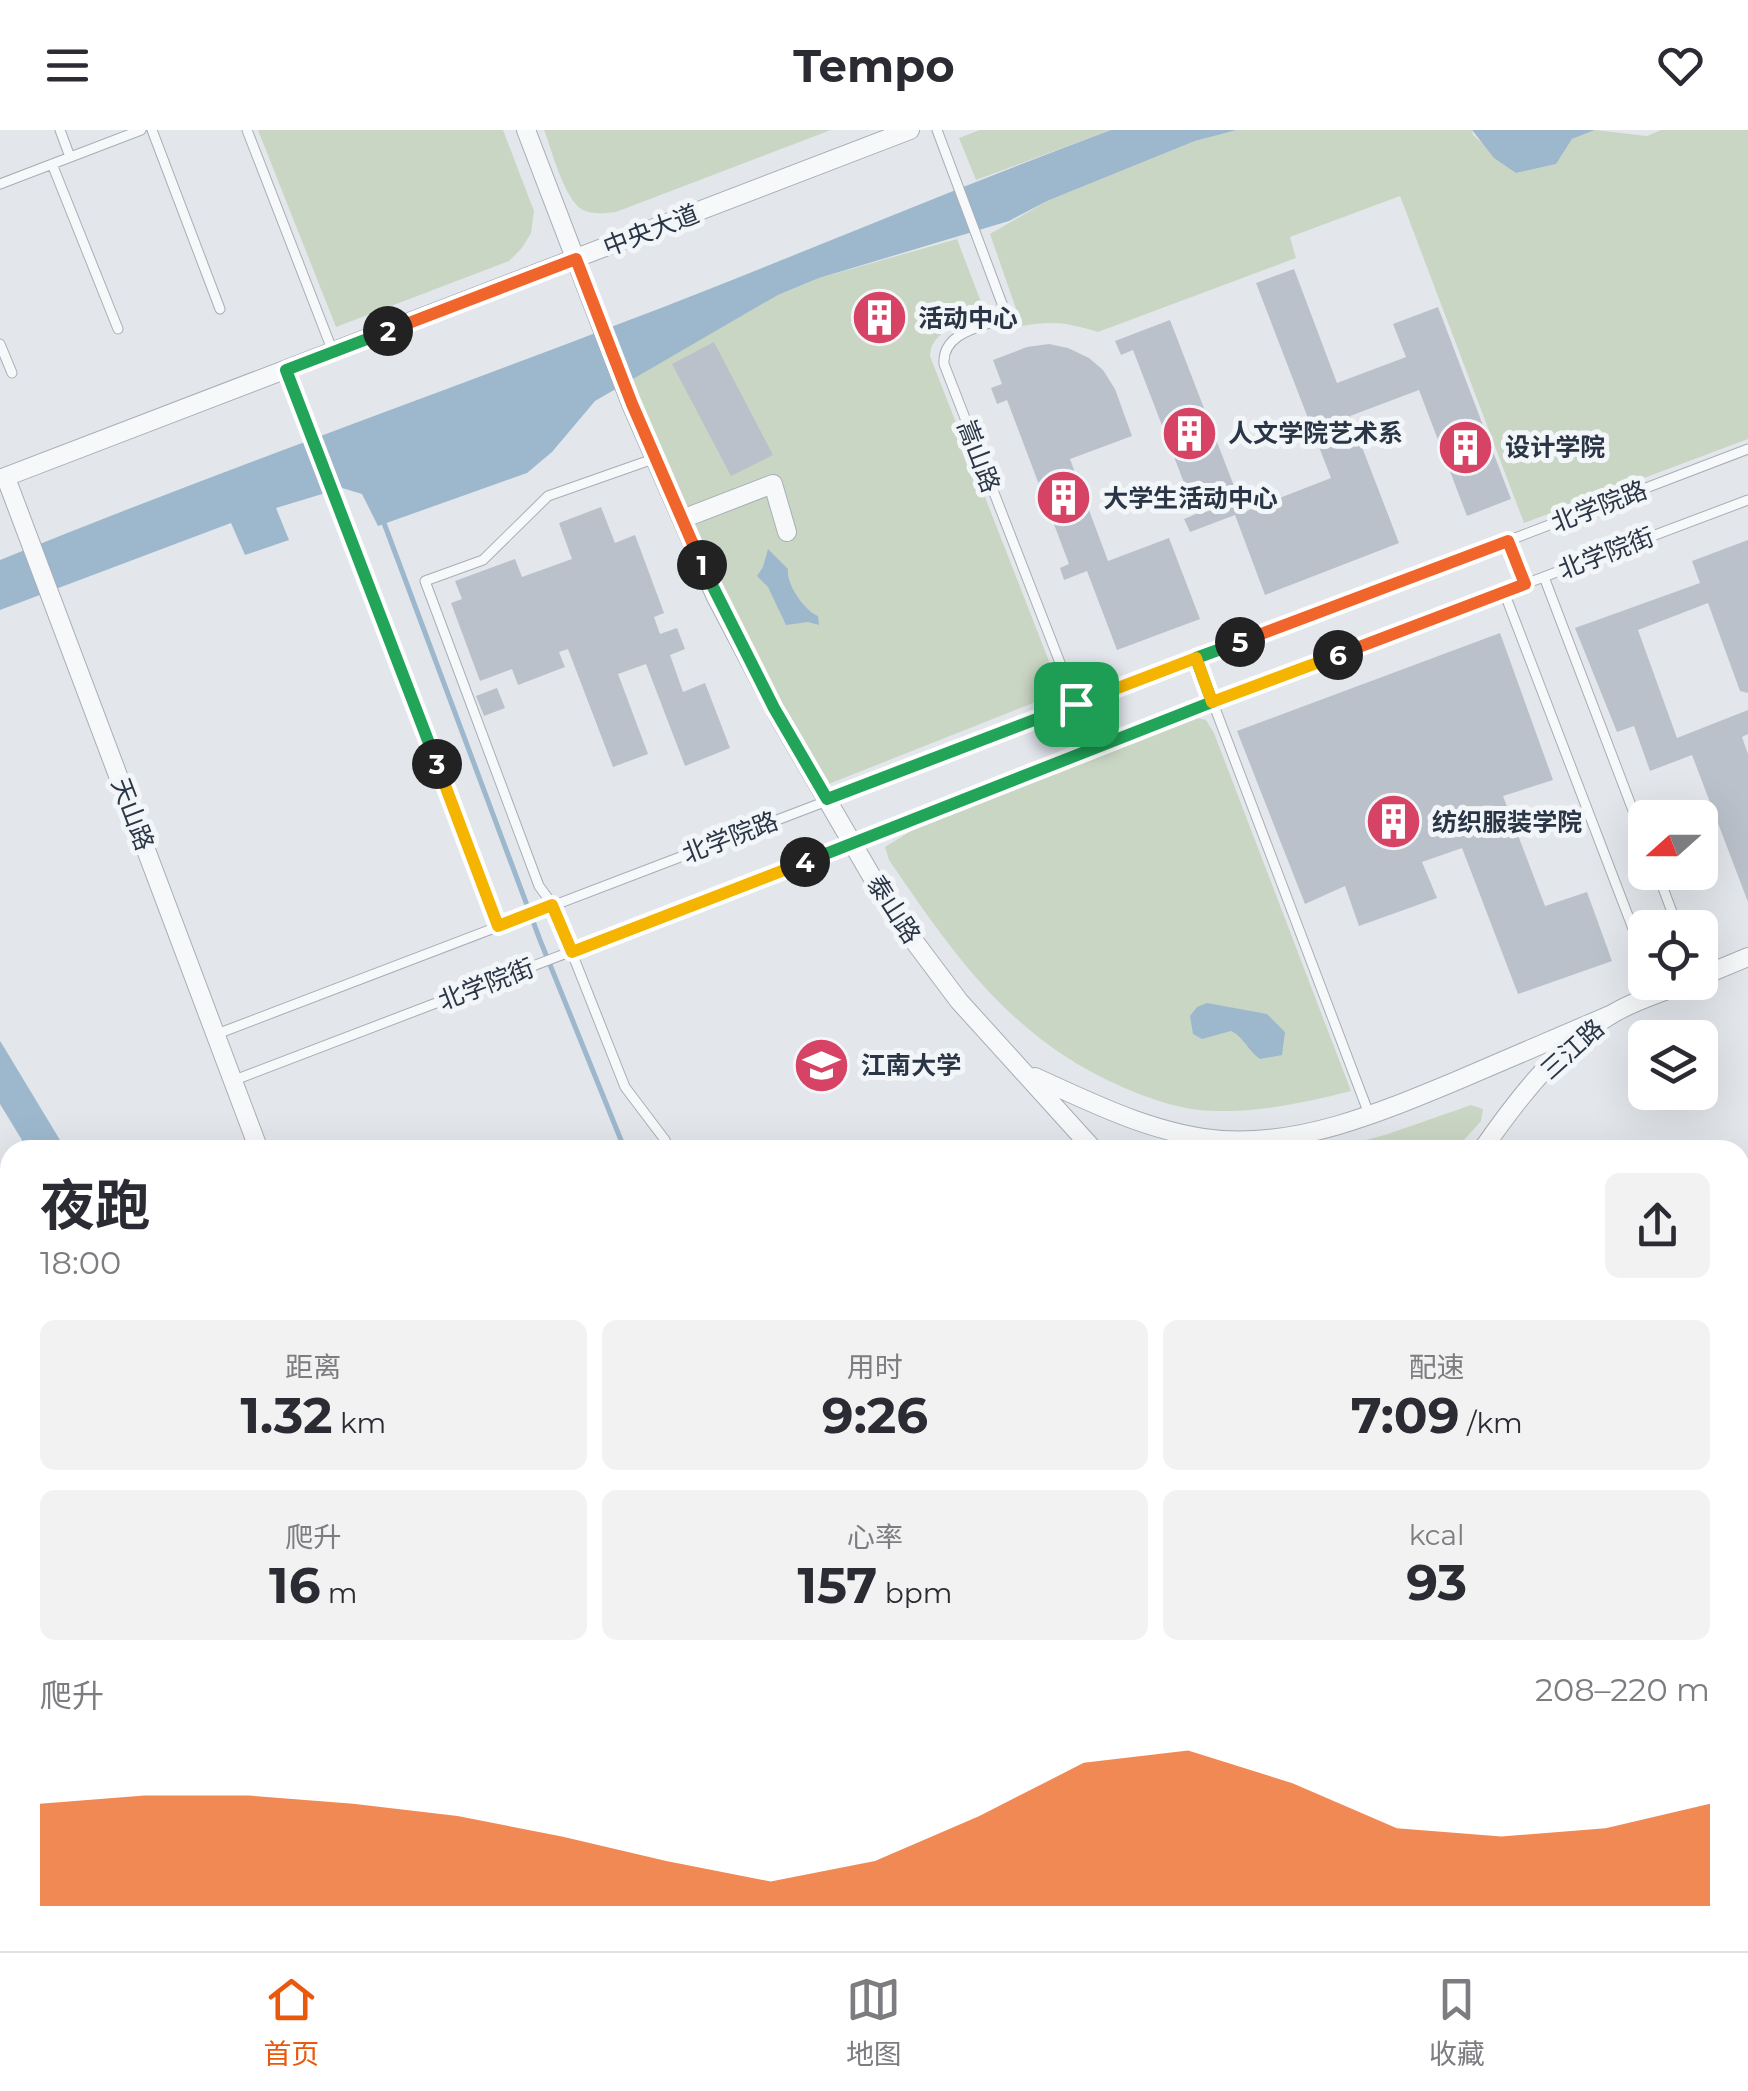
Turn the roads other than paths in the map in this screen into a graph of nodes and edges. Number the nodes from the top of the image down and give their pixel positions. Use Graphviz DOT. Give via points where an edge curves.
graph roads {
  1 [pos="60,130"];
  2 [pos="141,130"];
  3 [pos="152,130"];
  4 [pos="247,130"];
  5 [pos="526,130"];
  6 [pos="910,130"];
  7 [pos="937,130"];
  8 [pos="70,157"];
  9 [pos="52,164"];
  10 [pos="0,184"];
  11 [pos="576,259"];
  12 [pos="220,309"];
  13 [pos="118,329"];
  14 [pos="0,344"];
  15 [pos="334,352"];
  16 [pos="286,370"];
  17 [pos="12,373"];
  18 [pos="1748,449"];
  19 [pos="656,458"];
  20 [pos="3,479"];
  21 [pos="1748,500"];
  22 [pos="682,518"];
  23 [pos="786,532"];
  24 [pos="1508,541"];
  25 [pos="1544,576"];
  26 [pos="1525,584"];
  27 [pos="1504,592"];
  28 [pos="1196,658"];
  29 [pos="1212,702"];
  30 [pos="1076,704"];
  31 [pos="827,799"];
  32 [pos="1629,800"];
  33 [pos="853,844"];
  34 [pos="552,905"];
  35 [pos="1628,916"];
  36 [pos="498,926"];
  37 [pos="572,952"];
  38 [pos="1748,957"];
  39 [pos="1718,970"];
  40 [pos="1636,1000"];
  41 [pos="1610,1014"];
  42 [pos="217,1034"];
  43 [pos="1026,1073"];
  44 [pos="232,1081"];
  45 [pos="1370,1117"];
  46 [pos="255,1140"];
  47 [pos="665,1140"];
  48 [pos="1085,1140"];
  49 [pos="1490,1140"];
  1 -- 8 [label="lane"];
  2 -- 8 [label="lane"];
  3 -- 12 [label="lane"];
  4 -- 15 [label="lane"];
  5 -- 11 [label="street"];
  6 -- 11 [label="street, 中央大道"];
  7 -- 30 [label="lane, 嵩山路" via="1007,317 950,340 944,364"];
  8 -- 9 [label="lane"];
  9 -- 10 [label="lane"];
  9 -- 13 [label="lane"];
  11 -- 15 [label="street, 中央大道"];
  11 -- 19 [label="street, 泰山路"];
  14 -- 17 [label="lane"];
  15 -- 16 [label="street, 中央大道"];
  16 -- 20 [label="street, 中央大道"];
  16 -- 36 [label="lane"];
  18 -- 24 [label="lane, 北学院路"];
  19 -- 22 [label="street, 泰山路"];
  19 -- 34 [label="lane" via="548,496 483,560 425,581 539,886"];
  20 -- 42 [label="street, 天山路"];
  21 -- 25 [label="lane, 北学院街"];
  22 -- 23 [label="street" via="773,484"];
  22 -- 31 [label="street, 泰山路" via="724,612"];
  24 -- 26 [label="lane"];
  24 -- 28 [label="lane, 北学院路"];
  25 -- 26 [label="lane, 北学院街"];
  25 -- 32 [label="lane"];
  26 -- 27 [label="lane, 北学院街"];
  27 -- 29 [label="lane, 北学院街"];
  27 -- 35 [label="lane"];
  28 -- 29 [label="lane"];
  28 -- 30 [label="lane, 北学院路"];
  29 -- 33 [label="lane, 北学院街"];
  29 -- 45 [label="lane"];
  30 -- 31 [label="lane, 北学院路"];
  31 -- 33 [label="street, 泰山路"];
  31 -- 34 [label="lane, 北学院路"];
  33 -- 37 [label="lane, 北学院街"];
  33 -- 43 [label="street, 泰山路" via="893,913 959,1001"];
  34 -- 36 [label="lane, 北学院路"];
  34 -- 37 [label="lane"];
  36 -- 42 [label="lane, 北学院路"];
  37 -- 44 [label="lane, 北学院街"];
  37 -- 47 [label="lane" via="625,1087"];
  38 -- 39 [label="street"];
  40 -- 41 [label="street, 三江路"];
  41 -- 45 [label="street"];
  41 -- 49 [label="street, 三江路" via="1564,1050"];
  42 -- 44 [label="street, 天山路"];
  43 -- 45 [label="street" via="1130,1118 1221,1140 1270,1139"];
  43 -- 48 [label="street, 泰山路"];
  44 -- 46 [label="street, 天山路"];
}
